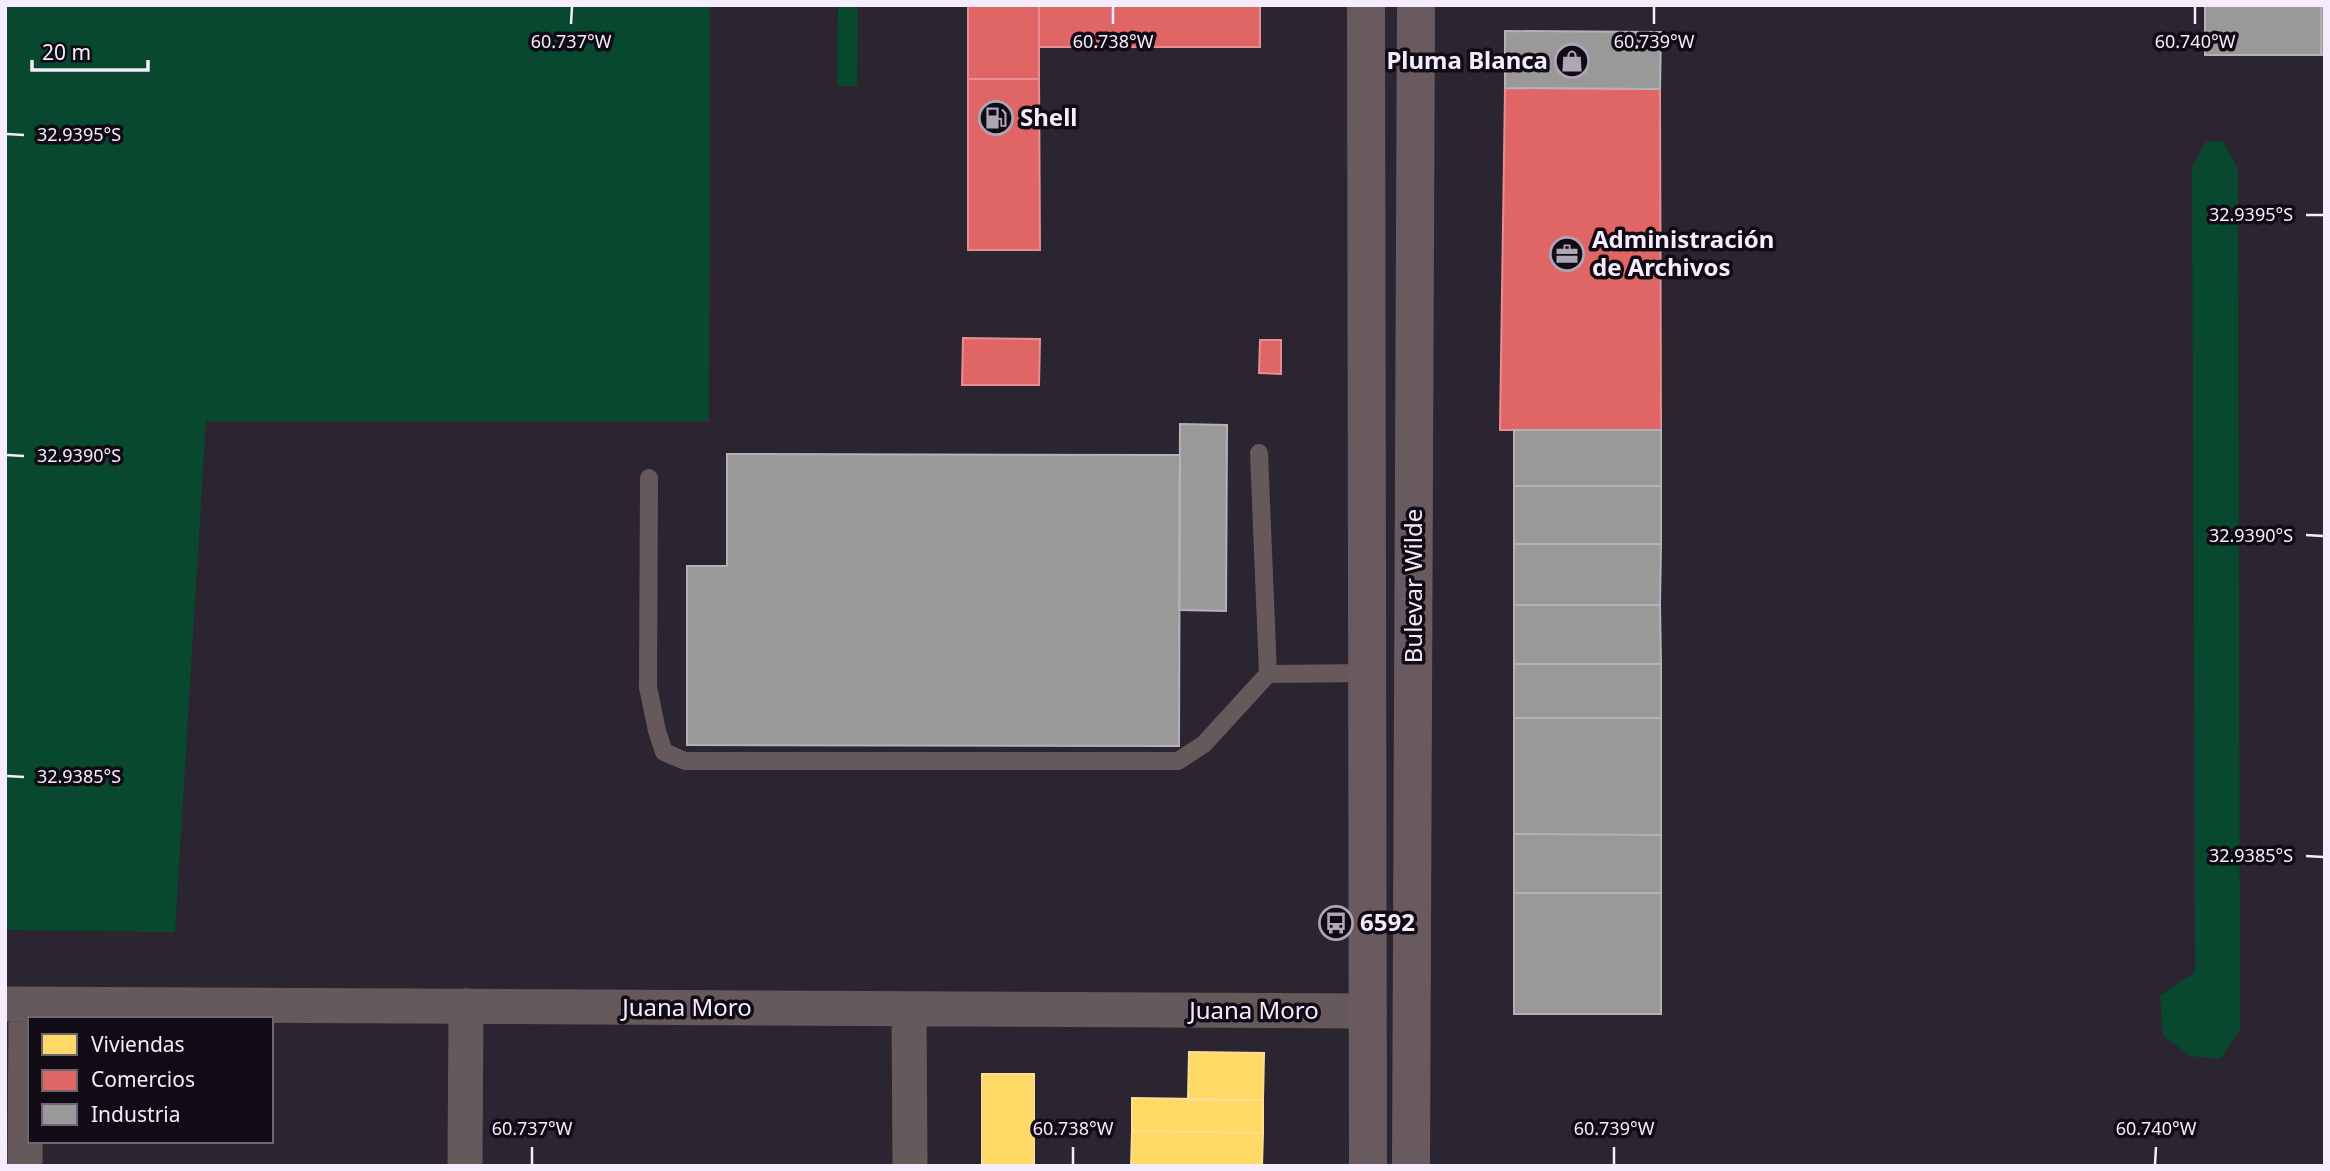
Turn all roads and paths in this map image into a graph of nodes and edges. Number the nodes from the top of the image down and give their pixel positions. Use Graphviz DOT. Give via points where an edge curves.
graph roads {
  1 [pos="1366,5"];
  2 [pos="1416,5"];
  3 [pos="1259,453"];
  4 [pos="649,478"];
  5 [pos="1367,673"];
  6 [pos="1268,674"];
  7 [pos="15,1004"];
  8 [pos="466,1006"];
  9 [pos="909,1009"];
  10 [pos="1369,1011"];
  11 [pos="25,1166"];
  12 [pos="465,1166"];
  13 [pos="910,1166"];
  14 [pos="1368,1166"];
  15 [pos="1411,1166"];
  1 -- 5 [label="main road, Bulevar Wilde"];
  2 -- 15 [label="main road, Bulevar Wilde"];
  3 -- 6 [label="lane"];
  4 -- 6 [label="lane" via="648,687 664,752 685,761 1178,761 1204,744"];
  5 -- 6 [label="lane"];
  5 -- 10 [label="main road, Bulevar Wilde"];
  7 -- 8 [label="street, Juana Moro"];
  7 -- 11 [label="street"];
  8 -- 9 [label="street, Juana Moro"];
  8 -- 12 [label="street"];
  9 -- 10 [label="street, Juana Moro"];
  9 -- 13 [label="street"];
  10 -- 14 [label="main road, Bulevar Wilde"];
}
